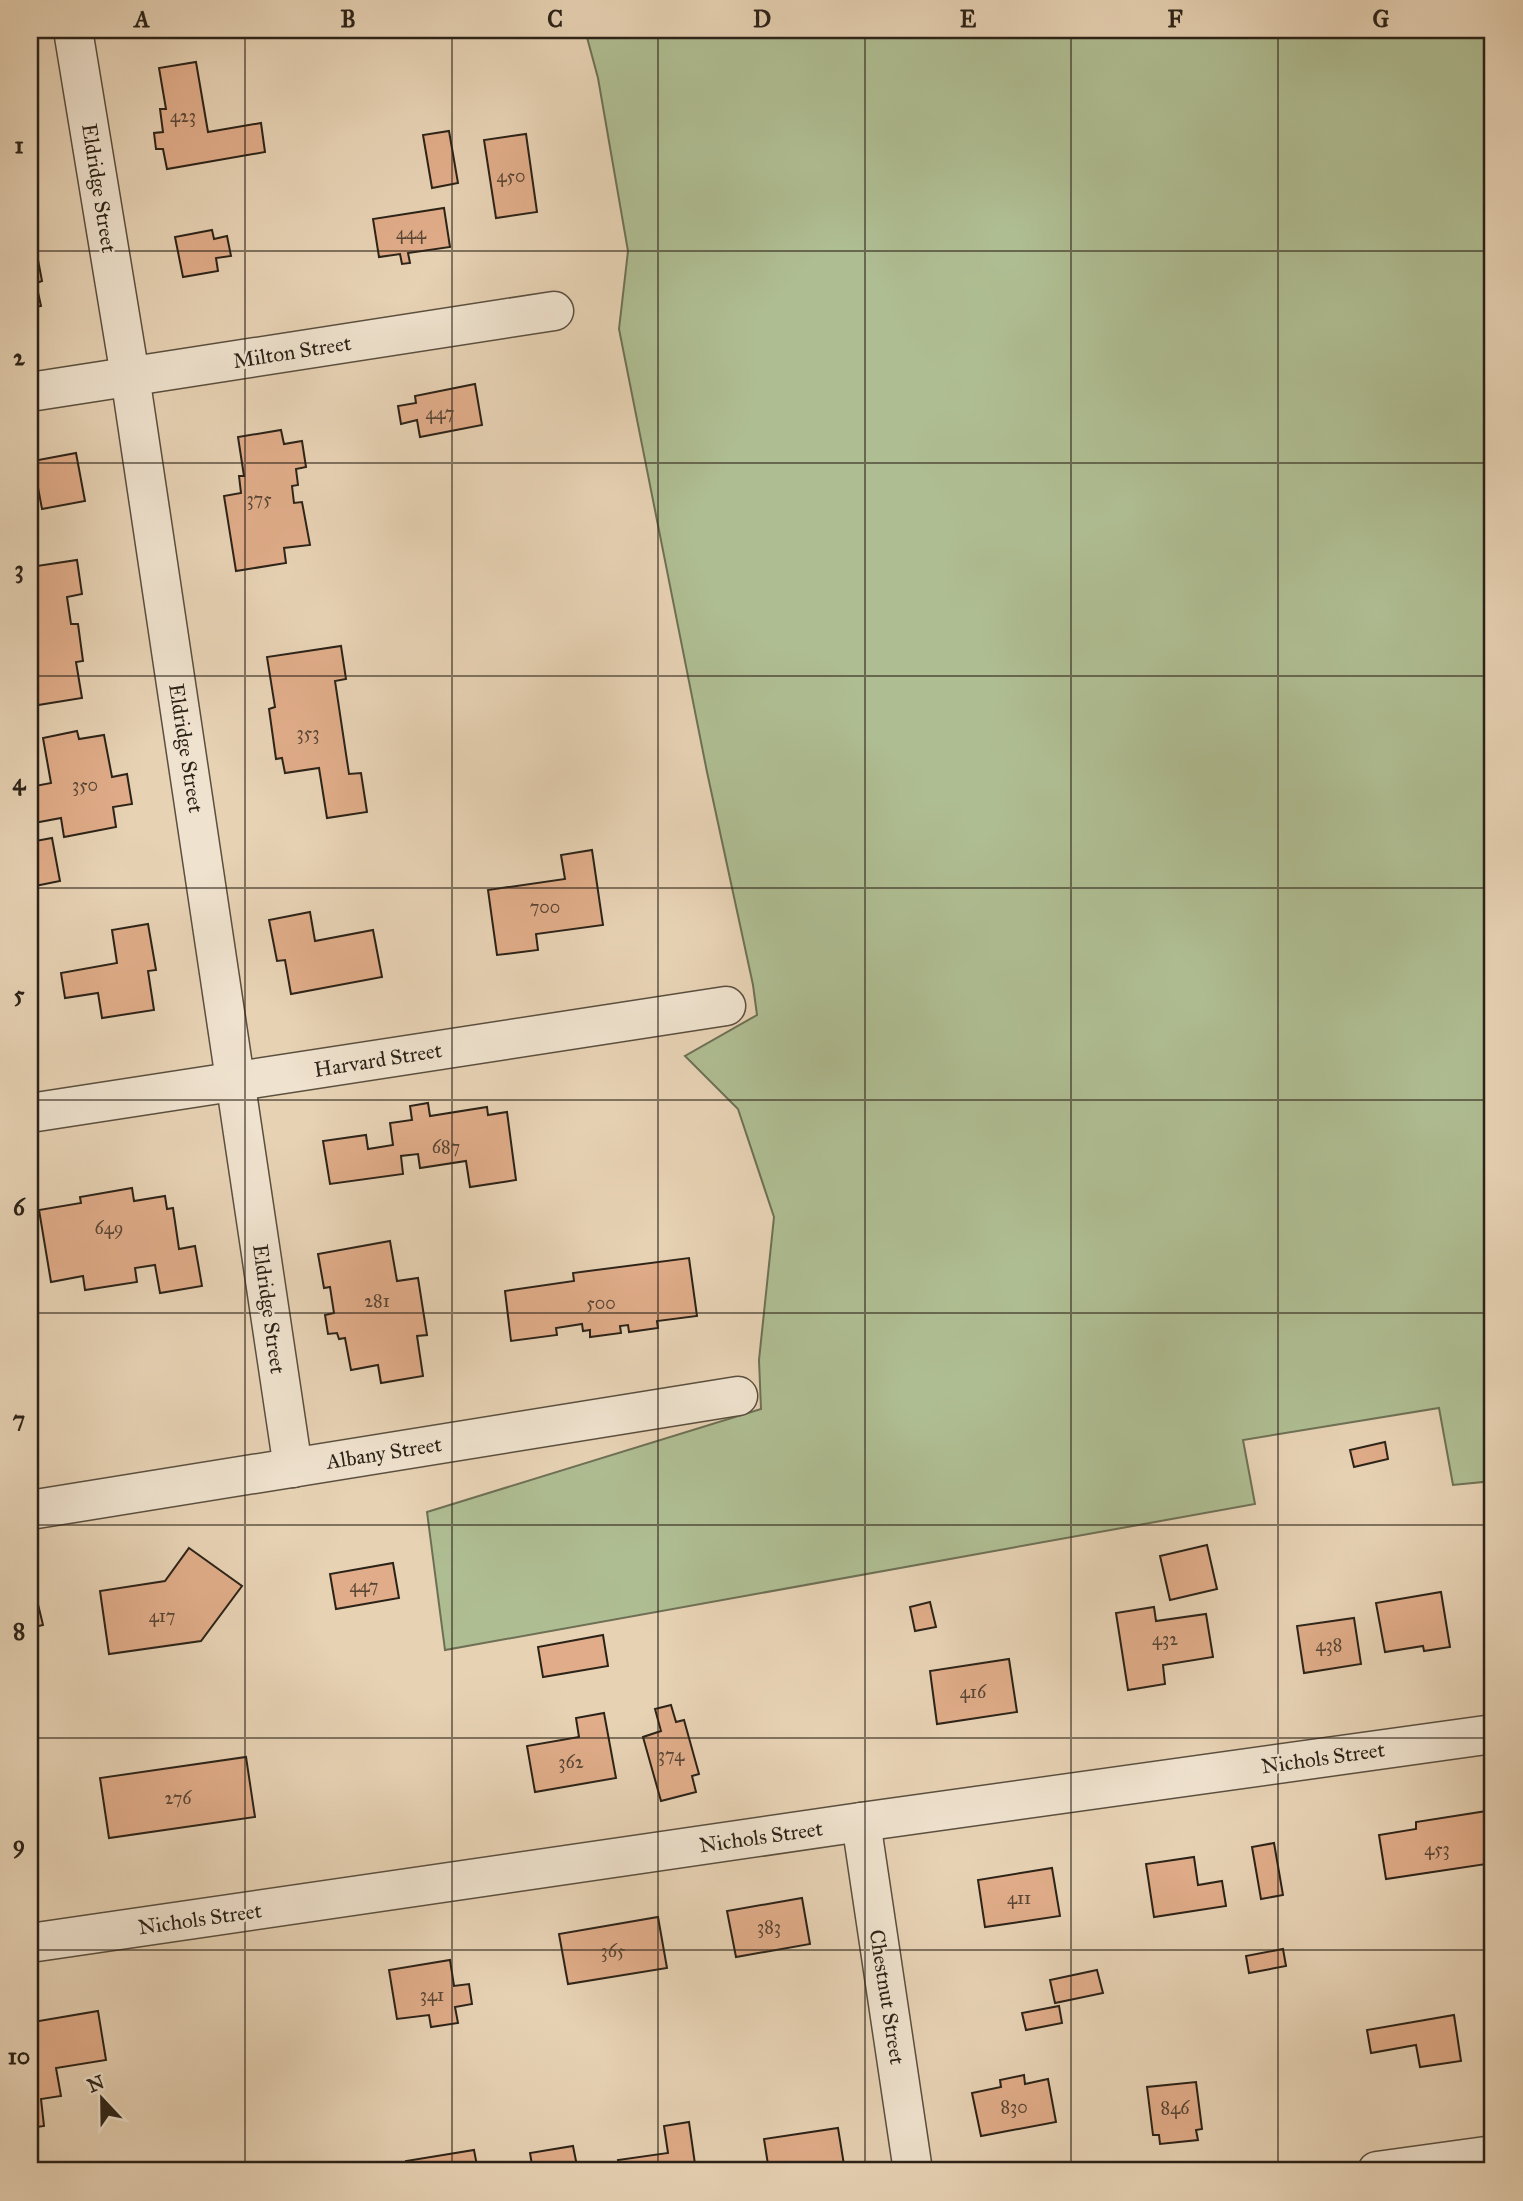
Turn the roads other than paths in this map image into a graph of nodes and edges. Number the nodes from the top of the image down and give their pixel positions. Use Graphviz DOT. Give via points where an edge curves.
graph roads {
  1 [pos="73,30"];
  2 [pos="554,311"];
  3 [pos="130,376"];
  4 [pos="30,391"];
  5 [pos="726,1006"];
  6 [pos="236,1082"];
  7 [pos="30,1113"];
  8 [pos="738,1396"];
  9 [pos="293,1468"];
  10 [pos="30,1510"];
  11 [pos="1493,1734"];
  12 [pos="861,1822"];
  13 [pos="30,1943"];
  14 [pos="1493,2155"];
  15 [pos="913,2171"];
  16 [pos="1377,2171"];
  1 -- 3 [label="street, Eldridge Street"];
  2 -- 3 [label="street, Milton Street"];
  3 -- 4 [label="street, Milton Street"];
  3 -- 6 [label="street, Eldridge Street"];
  5 -- 6 [label="street, Harvard Street"];
  6 -- 7 [label="street, Harvard Street"];
  6 -- 9 [label="street, Eldridge Street"];
  8 -- 9 [label="street, Albany Street"];
  9 -- 10 [label="street, Albany Street"];
  11 -- 12 [label="street, Nichols Street"];
  12 -- 13 [label="street, Nichols Street"];
  12 -- 15 [label="street, Chestnut Street"];
  14 -- 16 [label="street"];
}
